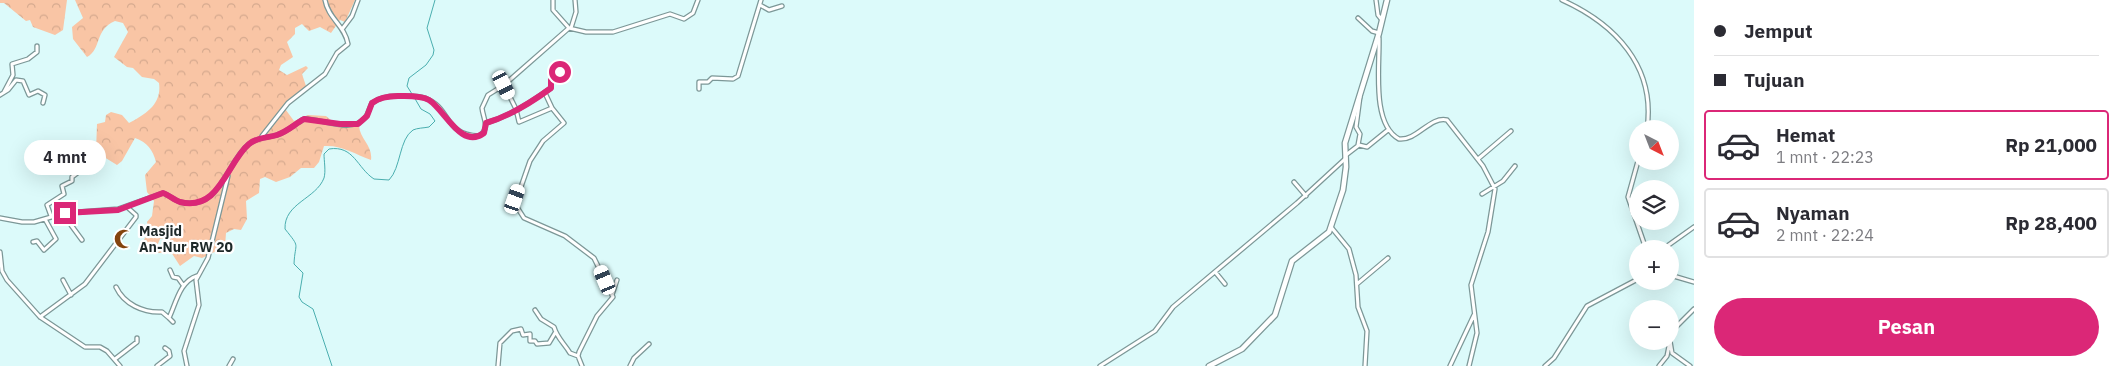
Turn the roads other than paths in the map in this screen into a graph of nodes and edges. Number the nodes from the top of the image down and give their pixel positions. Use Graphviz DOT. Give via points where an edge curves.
graph roads {
  1 [pos="325,0"];
  2 [pos="358,0"];
  3 [pos="553,0"];
  4 [pos="574,0"];
  5 [pos="698,0"];
  6 [pos="1376,0"];
  7 [pos="1387,0"];
  8 [pos="1562,0"];
  9 [pos="761,2"];
  10 [pos="782,6"];
  11 [pos="1358,18"];
  12 [pos="1382,20"];
  13 [pos="343,28"];
  14 [pos="570,28"];
  15 [pos="1379,34"];
  16 [pos="37,46"];
  17 [pos="563,65"];
  18 [pos="504,85"];
  19 [pos="699,89"];
  20 [pos="544,92"];
  21 [pos="1,94"];
  22 [pos="1360,96"];
  23 [pos="43,103"];
  24 [pos="552,108"];
  25 [pos="516,109"];
  26 [pos="1648,120"];
  27 [pos="486,123"];
  28 [pos="1388,130"];
  29 [pos="1511,131"];
  30 [pos="261,139"];
  31 [pos="1358,145"];
  32 [pos="1346,156"];
  33 [pos="1478,159"];
  34 [pos="90,164"];
  35 [pos="1515,166"];
  36 [pos="1635,170"];
  37 [pos="228,175"];
  38 [pos="1294,182"];
  39 [pos="1494,186"];
  40 [pos="1482,194"];
  41 [pos="1306,196"];
  42 [pos="127,207"];
  43 [pos="72,213"];
  44 [pos="51,216"];
  45 [pos="0,218"];
  46 [pos="45,220"];
  47 [pos="1331,227"];
  48 [pos="1694,227"];
  49 [pos="82,240"];
  50 [pos="1643,240"];
  51 [pos="1676,240"];
  52 [pos="33,242"];
  53 [pos="0,252"];
  54 [pos="1388,258"];
  55 [pos="170,270"];
  56 [pos="1216,273"];
  57 [pos="197,276"];
  58 [pos="1679,278"];
  59 [pos="63,280"];
  60 [pos="617,280"];
  61 [pos="1694,282"];
  62 [pos="1225,284"];
  63 [pos="1356,284"];
  64 [pos="1629,284"];
  65 [pos="183,285"];
  66 [pos="116,287"];
  67 [pos="71,295"];
  68 [pos="612,295"];
  69 [pos="1694,309"];
  70 [pos="535,310"];
  71 [pos="1474,314"];
  72 [pos="40,317"];
  73 [pos="169,318"];
  74 [pos="173,322"];
  75 [pos="1679,323"];
  76 [pos="555,333"];
  77 [pos="138,338"];
  78 [pos="648,344"];
  79 [pos="165,348"];
  80 [pos="1668,350"];
  81 [pos="1671,350"];
  82 [pos="578,356"];
  83 [pos="115,359"];
  84 [pos="233,359"];
  85 [pos="120,366"];
  86 [pos="157,366"];
  87 [pos="187,366"];
  88 [pos="229,366"];
  89 [pos="498,366"];
  90 [pos="582,366"];
  91 [pos="630,366"];
  92 [pos="1100,366"];
  93 [pos="1209,366"];
  94 [pos="1365,366"];
  95 [pos="1450,366"];
  96 [pos="1469,366"];
  97 [pos="1545,366"];
  98 [pos="1659,366"];
  99 [pos="1690,366"];
  1 -- 13 [label="street" via="328,12"];
  2 -- 13 [label="street"];
  3 -- 14 [label="street" via="553,10"];
  4 -- 14 [label="street" via="576,12"];
  5 -- 14 [label="street" via="693,13 684,19 670,14 614,32 586,32"];
  6 -- 12 [label="street"];
  7 -- 12 [label="street"];
  8 -- 26 [label="street" via="1619,36 1632,54 1644,88"];
  9 -- 10 [label="street" via="769,10"];
  9 -- 19 [label="street" via="738,76 699,82"];
  11 -- 15 [label="street"];
  12 -- 15 [label="street"];
  13 -- 30 [label="street" via="347,45 337,53 325,74 288,103"];
  14 -- 18 [label="street"];
  15 -- 22 [label="street"];
  15 -- 28 [label="street" via="1379,101"];
  16 -- 21 [label="street" via="37,52 31,57 12,64 13,75"];
  17 -- 20 [label="street" via="551,80 551,88"];
  18 -- 25 [label="street"];
  18 -- 27 [label="street" via="483,102"];
  20 -- 24 [label="street"];
  20 -- 25 [label="street" via="530,104"];
  21 -- 23 [label="street" via="16,80 23,81 29,95 38,91 45,95"];
  22 -- 31 [label="street" via="1356,127 1360,134"];
  22 -- 32 [label="street" via="1345,143"];
  24 -- 25 [label="street" via="521,123"];
  24 -- 68 [label="street" via="564,125 543,141 530,161 514,204 524,218 569,238 594,258"];
  25 -- 27 [label="street"];
  27 -- 30 [label="street" via="484,133 479,136 461,134 427,99 389,96 376,100 358,124 304,119 281,133"];
  28 -- 31 [label="street" via="1367,148"];
  28 -- 33 [label="street" via="1399,139 1407,139 1444,119 1450,122"];
  29 -- 33 [label="street"];
  30 -- 37 [label="street" via="242,151"];
  31 -- 32 [label="street"];
  32 -- 41 [label="street"];
  32 -- 47 [label="street" via="1342,190"];
  33 -- 39 [label="street"];
  34 -- 44 [label="street" via="62,186 64,194 47,205"];
  35 -- 39 [label="street"];
  36 -- 50 [label="street" via="1628,196"];
  37 -- 42 [label="street" via="219,188 204,199 179,201 163,193"];
  37 -- 57 [label="street" via="208,258"];
  38 -- 41 [label="street"];
  39 -- 40 [label="street"];
  39 -- 71 [label="street" via="1488,232 1471,285"];
  41 -- 56 [label="street"];
  42 -- 43 [label="street"];
  42 -- 67 [label="street" via="136,217 85,284"];
  43 -- 44 [label="street"];
  43 -- 49 [label="street" via="72,225"];
  44 -- 46 [label="street"];
  45 -- 46 [label="street" via="22,222"];
  46 -- 52 [label="street" via="56,239 44,250"];
  47 -- 63 [label="street" via="1349,249"];
  47 -- 93 [label="street" via="1325,237 1292,261 1275,315 1242,349"];
  48 -- 51 [label="street"];
  53 -- 72 [label="street" via="2,271 7,280"];
  54 -- 63 [label="street"];
  55 -- 65 [label="street"];
  56 -- 62 [label="street"];
  56 -- 92 [label="street" via="1173,307 1155,331"];
  57 -- 65 [label="street"];
  57 -- 87 [label="street" via="199,310 184,350"];
  58 -- 61 [label="street"];
  59 -- 67 [label="street"];
  60 -- 68 [label="street"];
  63 -- 94 [label="street" via="1358,307 1367,331"];
  64 -- 97 [label="street" via="1587,306 1554,358"];
  65 -- 73 [label="street"];
  66 -- 73 [label="street" via="122,298 143,312 162,312"];
  67 -- 72 [label="street"];
  68 -- 82 [label="street" via="613,300 597,316"];
  69 -- 75 [label="street"];
  70 -- 76 [label="street" via="542,320 554,327"];
  71 -- 95 [label="street"];
  71 -- 96 [label="street" via="1476,342"];
  72 -- 83 [label="street" via="85,347 100,347"];
  73 -- 74 [label="street"];
  76 -- 82 [label="street" via="570,353"];
  76 -- 89 [label="street" via="549,343 536,344 530,341 530,334 523,335 519,329 514,330 500,343"];
  77 -- 83 [label="street" via="136,344"];
  78 -- 91 [label="street"];
  79 -- 86 [label="street" via="170,356"];
  80 -- 98 [label="street"];
  81 -- 99 [label="street"];
  82 -- 90 [label="street"];
  83 -- 85 [label="street"];
  84 -- 88 [label="street"];
}
